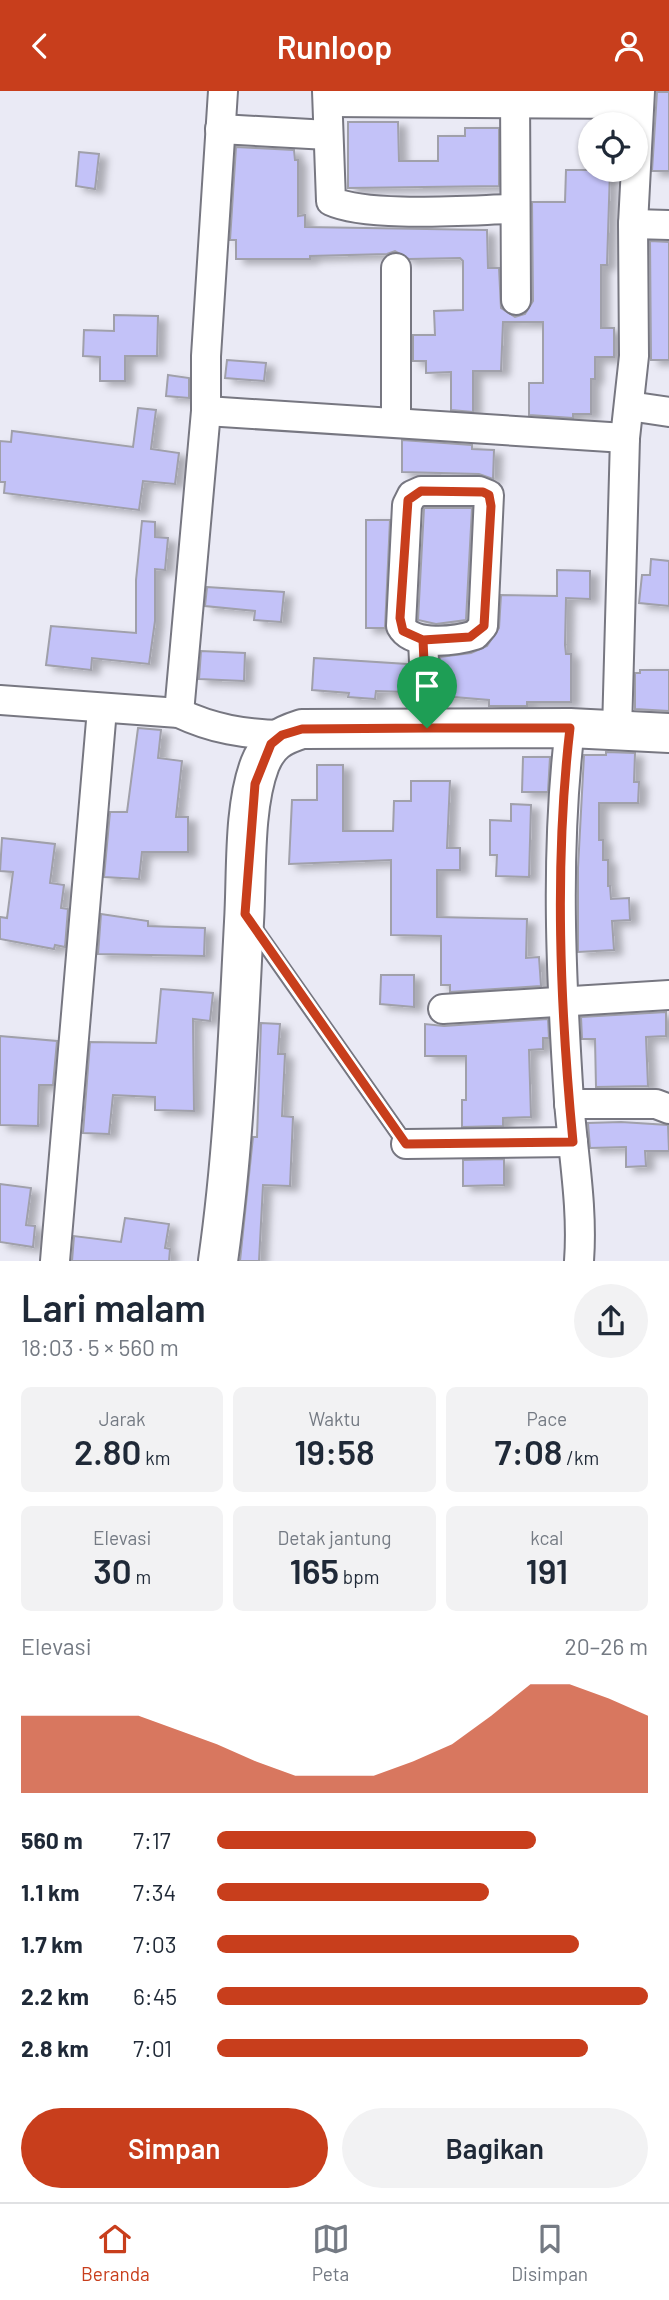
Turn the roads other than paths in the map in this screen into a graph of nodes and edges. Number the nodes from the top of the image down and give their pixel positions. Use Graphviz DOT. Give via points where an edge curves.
graph roads {
  1 [pos="223,91"];
  2 [pos="515,96"];
  3 [pos="328,97"];
  4 [pos="640,97"];
  5 [pos="220,129"];
  6 [pos="327,135"];
  7 [pos="514,209"];
  8 [pos="633,224"];
  9 [pos="669,225"];
  10 [pos="396,268"];
  11 [pos="516,300"];
  12 [pos="629,407"];
  13 [pos="206,411"];
  14 [pos="669,412"];
  15 [pos="396,422"];
  16 [pos="625,438"];
  17 [pos="423,640"];
  18 [pos="0,700"];
  19 [pos="102,709"];
  20 [pos="178,713"];
  21 [pos="427,728"];
  22 [pos="570,728"];
  23 [pos="617,731"];
  24 [pos="669,733"];
  25 [pos="282,735"];
  26 [pos="245,914"];
  27 [pos="669,995"];
  28 [pos="564,1003"];
  29 [pos="443,1009"];
  30 [pos="569,1104"];
  31 [pos="669,1109"];
  32 [pos="573,1142"];
  33 [pos="406,1144"];
  34 [pos="55,1261"];
  35 [pos="218,1261"];
  36 [pos="579,1261"];
  1 -- 5 [label="street"];
  2 -- 3 [label="street"];
  2 -- 4 [label="street"];
  2 -- 7 [label="street"];
  3 -- 6 [label="street"];
  4 -- 8 [label="street"];
  5 -- 6 [label="street"];
  5 -- 13 [label="street"];
  6 -- 7 [label="street" via="330,197 336,204 357,209"];
  7 -- 11 [label="street"];
  8 -- 9 [label="street"];
  8 -- 12 [label="street" via="634,356"];
  10 -- 15 [label="street"];
  12 -- 14 [label="street"];
  12 -- 16 [label="street"];
  13 -- 15 [label="street"];
  13 -- 20 [label="street"];
  15 -- 16 [label="street"];
  16 -- 23 [label="street"];
  17 -- 17 [label="street" via="470,637 484,626 491,506 489,495 483,492 421,491 408,500 401,626"];
  17 -- 21 [label="street"];
  18 -- 19 [label="street"];
  19 -- 20 [label="street"];
  19 -- 34 [label="street"];
  20 -- 25 [label="street" via="237,734"];
  21 -- 22 [label="main road"];
  21 -- 25 [label="main road" via="302,729"];
  22 -- 23 [label="main road"];
  22 -- 28 [label="street" via="563,784"];
  23 -- 24 [label="main road"];
  25 -- 26 [label="main road" via="271,744 255,784"];
  26 -- 33 [label="lane"];
  26 -- 35 [label="main road"];
  27 -- 28 [label="street"];
  28 -- 29 [label="street"];
  28 -- 30 [label="street"];
  30 -- 31 [label="street" via="656,1104"];
  30 -- 32 [label="street"];
  32 -- 33 [label="street"];
  32 -- 36 [label="street" via="581,1231"];
}
